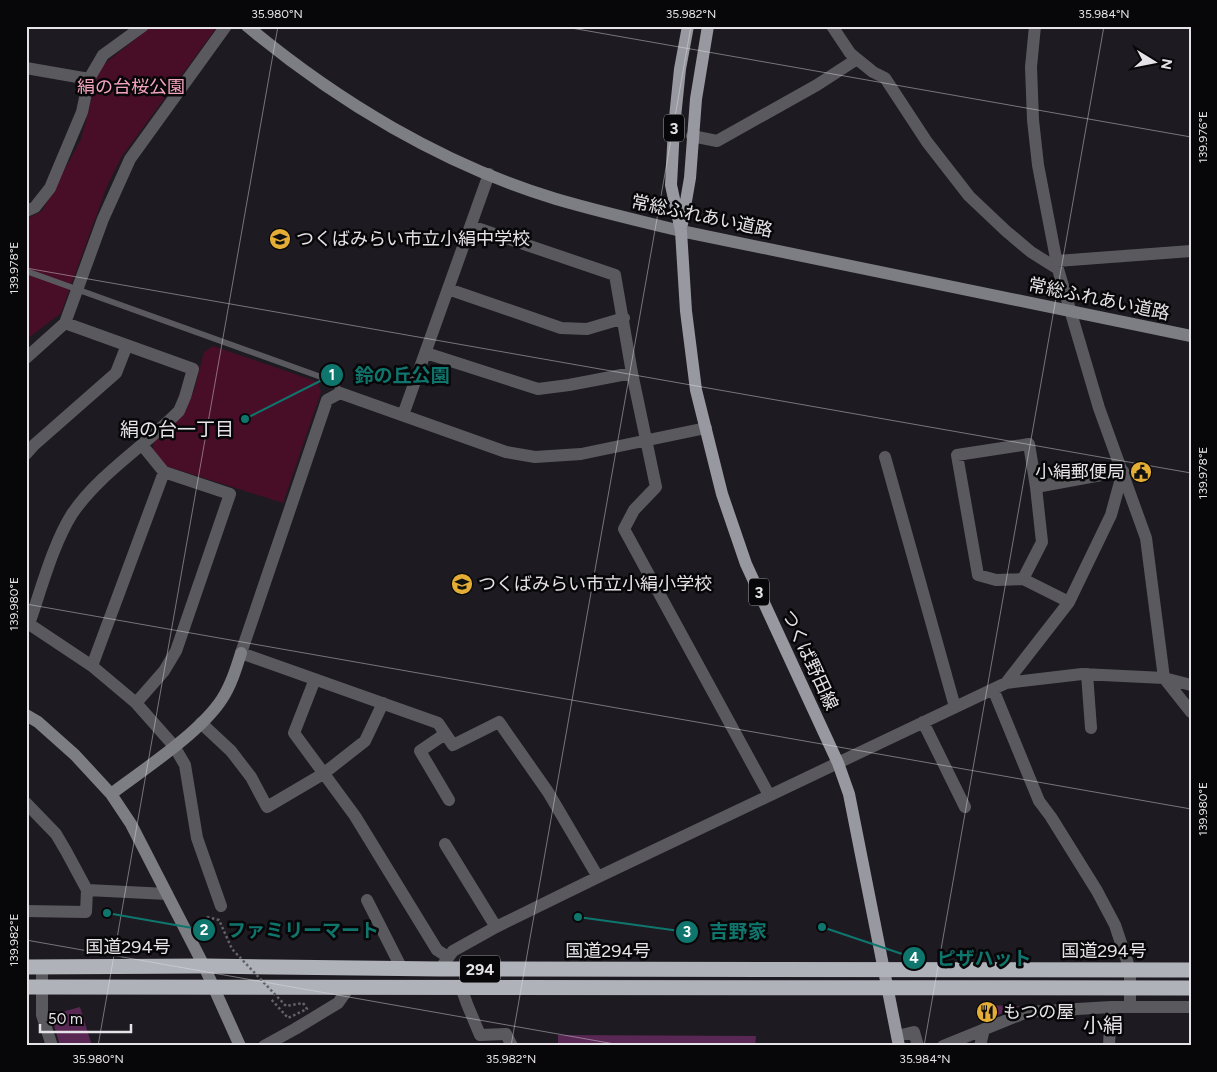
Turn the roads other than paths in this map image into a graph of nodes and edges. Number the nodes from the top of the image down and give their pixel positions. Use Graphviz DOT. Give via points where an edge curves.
graph roads {
  1 [pos="143,26"];
  2 [pos="226,26"];
  3 [pos="247,26"];
  4 [pos="688,26"];
  5 [pos="708,26"];
  6 [pos="832,26"];
  7 [pos="1034,26"];
  8 [pos="857,59"];
  9 [pos="26,68"];
  10 [pos="89,79"];
  11 [pos="692,136"];
  12 [pos="489,174"];
  13 [pos="26,211"];
  14 [pos="471,226"];
  15 [pos="681,231"];
  16 [pos="1191,251"];
  17 [pos="1057,265"];
  18 [pos="28,272"];
  19 [pos="75,289"];
  20 [pos="448,289"];
  21 [pos="1069,310"];
  22 [pos="624,318"];
  23 [pos="65,324"];
  24 [pos="1191,336"];
  25 [pos="127,345"];
  26 [pos="426,353"];
  27 [pos="26,358"];
  28 [pos="632,373"];
  29 [pos="340,392"];
  30 [pos="403,416"];
  31 [pos="706,428"];
  32 [pos="647,441"];
  33 [pos="142,445"];
  34 [pos="26,454"];
  35 [pos="885,458"];
  36 [pos="1123,471"];
  37 [pos="164,472"];
  38 [pos="1036,487"];
  39 [pos="1023,579"];
  40 [pos="1070,602"];
  41 [pos="28,623"];
  42 [pos="242,653"];
  43 [pos="92,666"];
  44 [pos="1087,674"];
  45 [pos="1164,678"];
  46 [pos="315,679"];
  47 [pos="1006,683"];
  48 [pos="1191,685"];
  49 [pos="993,690"];
  50 [pos="136,703"];
  51 [pos="383,703"];
  52 [pos="955,707"];
  53 [pos="1191,712"];
  54 [pos="26,715"];
  55 [pos="924,722"];
  56 [pos="201,723"];
  57 [pos="1091,728"];
  58 [pos="445,734"];
  59 [pos="174,746"];
  60 [pos="838,763"];
  61 [pos="323,774"];
  62 [pos="111,794"];
  63 [pos="769,795"];
  64 [pos="449,800"];
  65 [pos="965,807"];
  66 [pos="28,808"];
  67 [pos="445,844"];
  68 [pos="598,877"];
  69 [pos="87,890"];
  70 [pos="167,894"];
  71 [pos="367,900"];
  72 [pos="221,906"];
  73 [pos="26,911"];
  74 [pos="496,928"];
  75 [pos="444,963"];
  76 [pos="42,966"];
  77 [pos="204,966"];
  78 [pos="26,967"];
  79 [pos="402,969"];
  80 [pos="885,969"];
  81 [pos="1130,970"];
  82 [pos="1191,970"];
  83 [pos="350,986"];
  84 [pos="461,986"];
  85 [pos="26,987"];
  86 [pos="42,987"];
  87 [pos="214,988"];
  88 [pos="888,988"];
  89 [pos="1131,988"];
  90 [pos="1191,988"];
  91 [pos="1111,1007"];
  92 [pos="1130,1007"];
  93 [pos="1191,1007"];
  94 [pos="984,1029"];
  95 [pos="898,1041"];
  96 [pos="52,1046"];
  97 [pos="240,1046"];
  98 [pos="264,1046"];
  99 [pos="512,1046"];
  100 [pos="918,1046"];
  101 [pos="944,1046"];
  102 [pos="980,1046"];
  103 [pos="1109,1046"];
  1 -- 10 [label="street" via="103,55"];
  2 -- 19 [label="street" via="130,159"];
  3 -- 12 [label="street, 常総ふれあい道路" via="352,103 433,148"];
  4 -- 15 [label="main road, つくば野田線 / 3" via="680,69 671,185"];
  5 -- 11 [label="main road, つくば野田線 / 3"];
  6 -- 8 [label="street"];
  7 -- 17 [label="street" via="1031,67 1033,120"];
  8 -- 11 [label="street" via="717,141"];
  8 -- 17 [label="street" via="885,78 927,142 969,196 1031,252"];
  9 -- 10 [label="street"];
  10 -- 13 [label="street" via="82,112 50,188 35,207"];
  11 -- 15 [label="main road, つくば野田線 / 3" via="690,184"];
  12 -- 14 [label="street"];
  12 -- 15 [label="street, 常総ふれあい道路" via="556,199"];
  14 -- 20 [label="street"];
  14 -- 22 [label="street" via="615,275"];
  15 -- 21 [label="street, 常総ふれあい道路"];
  15 -- 31 [label="main road, つくば野田線 / 3" via="690,343 696,390"];
  16 -- 17 [label="street"];
  17 -- 21 [label="street"];
  18 -- 19 [label="lane"];
  19 -- 23 [label="street"];
  19 -- 29 [label="lane" via="335,382"];
  20 -- 22 [label="street" via="561,328 587,328"];
  20 -- 26 [label="street"];
  21 -- 24 [label="street, 常総ふれあい道路"];
  21 -- 36 [label="street" via="1099,408"];
  22 -- 28 [label="street"];
  23 -- 25 [label="street"];
  23 -- 27 [label="street"];
  25 -- 33 [label="street" via="193,369 178,411"];
  25 -- 34 [label="street" via="116,373"];
  26 -- 28 [label="street" via="538,389"];
  26 -- 30 [label="street"];
  28 -- 32 [label="street"];
  29 -- 30 [label="street"];
  29 -- 42 [label="street" via="327,400"];
  30 -- 32 [label="street" via="506,452 535,456 581,454"];
  31 -- 32 [label="street"];
  31 -- 60 [label="main road, つくば野田線 / 3" via="722,494 746,564"];
  32 -- 63 [label="street" via="656,487 634,510 624,529"];
  33 -- 37 [label="street"];
  33 -- 41 [label="street" via="90,491 72,515 57,544"];
  35 -- 52 [label="street"];
  36 -- 38 [label="street"];
  36 -- 40 [label="street" via="1111,515"];
  36 -- 45 [label="street" via="1146,538"];
  37 -- 43 [label="street"];
  37 -- 50 [label="street" via="230,494 176,651 164,671"];
  38 -- 39 [label="street" via="1042,542"];
  38 -- 39 [label="street" via="1029,444 957,455 978,575 996,580"];
  39 -- 40 [label="street"];
  40 -- 47 [label="street"];
  41 -- 43 [label="street"];
  42 -- 46 [label="street"];
  42 -- 56 [label="street" via="221,700"];
  43 -- 50 [label="street"];
  44 -- 45 [label="street"];
  44 -- 47 [label="street"];
  44 -- 57 [label="street"];
  45 -- 48 [label="street"];
  45 -- 53 [label="street"];
  46 -- 51 [label="street"];
  46 -- 61 [label="street" via="294,733"];
  47 -- 49 [label="street"];
  49 -- 52 [label="street"];
  49 -- 81 [label="street" via="1039,801 1116,925"];
  50 -- 59 [label="street"];
  51 -- 58 [label="street" via="438,723"];
  51 -- 61 [label="street" via="365,741"];
  52 -- 55 [label="street"];
  54 -- 62 [label="street" via="75,755"];
  55 -- 60 [label="street"];
  55 -- 65 [label="street"];
  56 -- 59 [label="street"];
  56 -- 61 [label="street" via="231,751 251,777 267,807"];
  58 -- 64 [label="street" via="420,750"];
  58 -- 68 [label="street" via="453,745 499,722 548,792"];
  59 -- 62 [label="street"];
  59 -- 72 [label="street" via="186,765 197,838"];
  60 -- 63 [label="street"];
  60 -- 80 [label="main road, つくば野田線 / 3" via="858,828"];
  61 -- 75 [label="street" via="355,816"];
  62 -- 70 [label="street" via="131,824"];
  63 -- 68 [label="street"];
  66 -- 69 [label="street" via="56,834"];
  67 -- 74 [label="street"];
  68 -- 74 [label="street"];
  69 -- 70 [label="street"];
  69 -- 73 [label="street" via="86,912"];
  70 -- 77 [label="street"];
  71 -- 79 [label="street"];
  74 -- 75 [label="street" via="453,951"];
  75 -- 79 [label="highway, 国道294号 / 294"];
  75 -- 80 [label="highway, 国道294号 / 294"];
  76 -- 77 [label="highway, 国道294号 / 294"];
  76 -- 78 [label="highway, 国道294号 / 294"];
  76 -- 86 [label="street"];
  77 -- 79 [label="highway, 国道294号 / 294"];
  77 -- 87 [label="street"];
  80 -- 81 [label="highway, 国道294号 / 294"];
  80 -- 88 [label="main road, つくば野田線 / 3"];
  81 -- 82 [label="highway, 国道294号 / 294"];
  81 -- 89 [label="street"];
  83 -- 84 [label="highway, 国道294号 / 294"];
  83 -- 87 [label="highway, 国道294号 / 294"];
  83 -- 98 [label="street" via="338,1003"];
  84 -- 88 [label="highway, 国道294号 / 294"];
  84 -- 99 [label="street" via="480,1035 506,1034"];
  85 -- 86 [label="highway, 国道294号 / 294"];
  86 -- 87 [label="highway, 国道294号 / 294"];
  86 -- 96 [label="street" via="42,1015"];
  87 -- 97 [label="street"];
  88 -- 89 [label="highway, 国道294号 / 294"];
  88 -- 95 [label="main road, つくば野田線 / 3"];
  89 -- 90 [label="highway, 国道294号 / 294"];
  89 -- 92 [label="street"];
  91 -- 92 [label="street"];
  91 -- 94 [label="street" via="1027,1012"];
  91 -- 103 [label="street"];
  92 -- 93 [label="street"];
  94 -- 101 [label="street"];
  94 -- 102 [label="street"];
  95 -- 100 [label="street" via="914,1032"];
}
